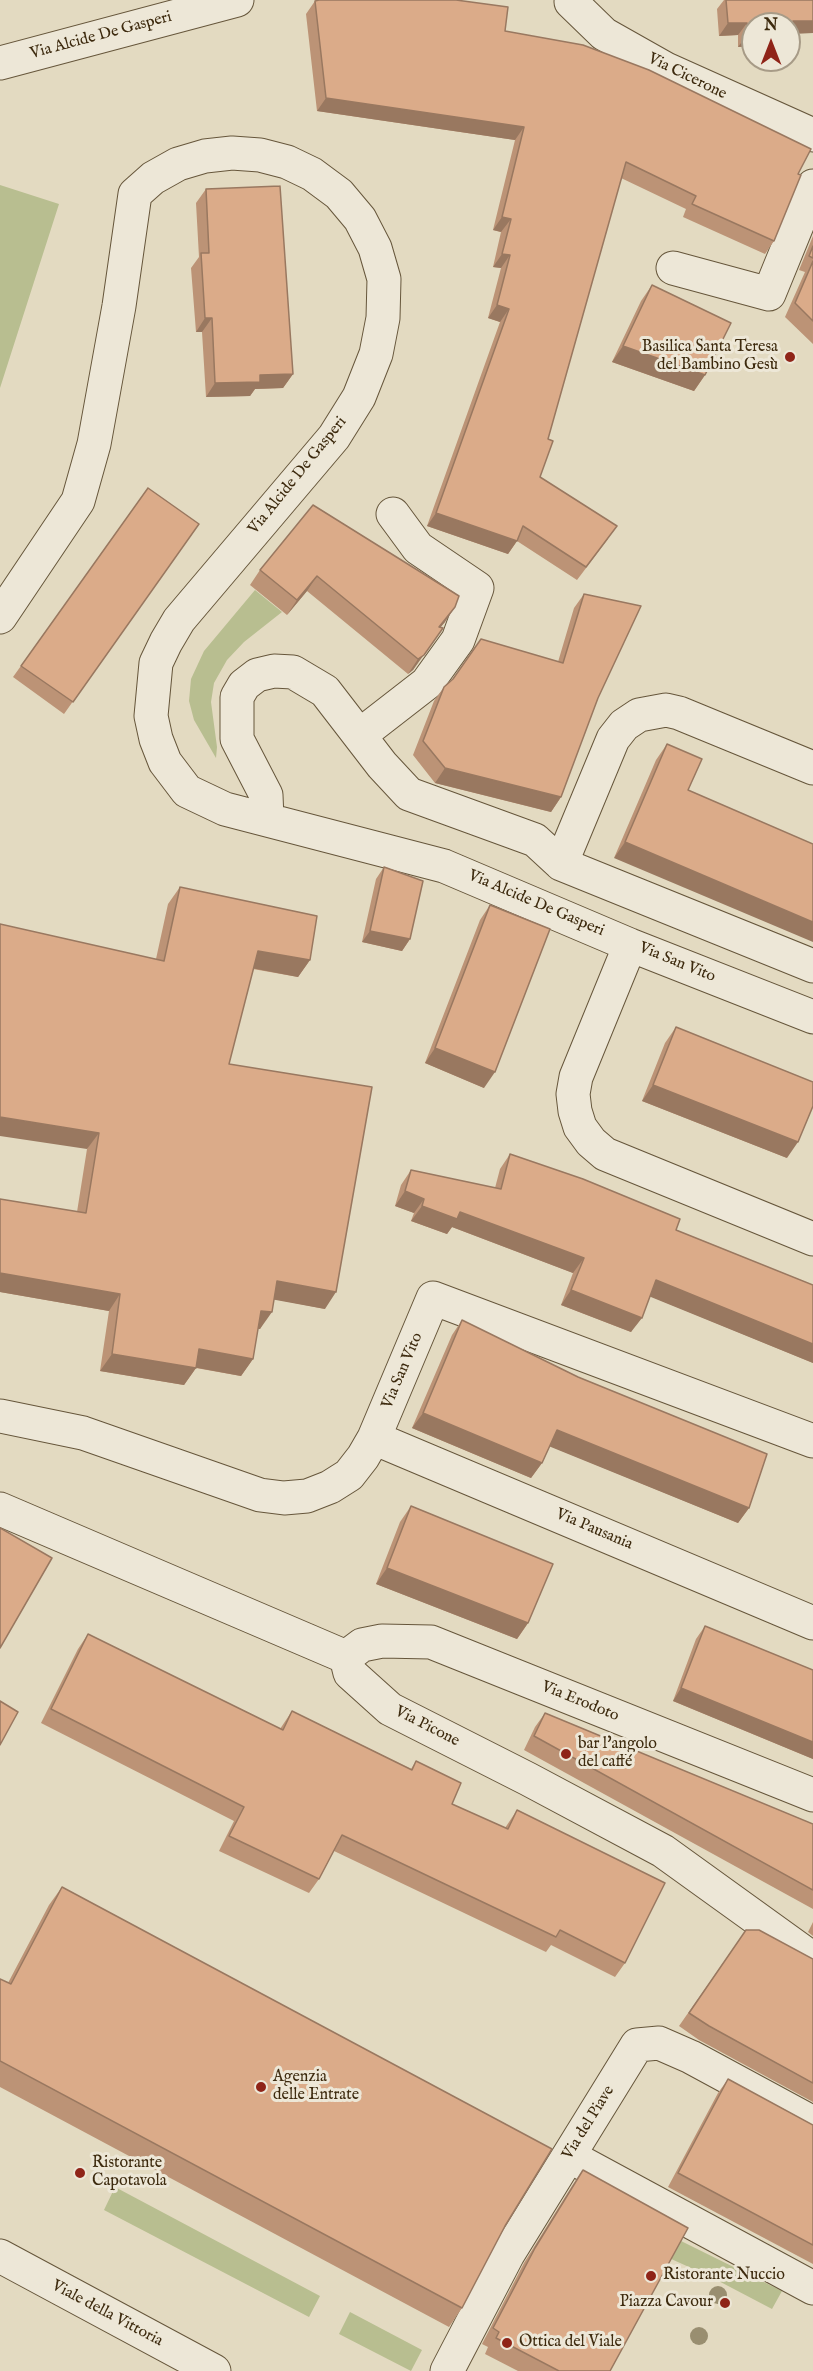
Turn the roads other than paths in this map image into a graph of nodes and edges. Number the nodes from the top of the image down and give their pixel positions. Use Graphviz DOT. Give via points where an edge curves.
graph roads {
  1 [pos="237,0"];
  2 [pos="568,1"];
  3 [pos="0,63"];
  4 [pos="813,135"];
  5 [pos="813,186"];
  6 [pos="673,268"];
  7 [pos="393,514"];
  8 [pos="0,617"];
  9 [pos="360,735"];
  10 [pos="813,768"];
  11 [pos="267,819"];
  12 [pos="561,864"];
  13 [pos="630,945"];
  14 [pos="813,966"];
  15 [pos="813,1017"];
  16 [pos="813,1239"];
  17 [pos="0,1416"];
  18 [pos="374,1438"];
  19 [pos="813,1441"];
  20 [pos="0,1509"];
  21 [pos="813,1623"];
  22 [pos="346,1658"];
  23 [pos="813,1795"];
  24 [pos="813,1959"];
  25 [pos="813,2123"];
  26 [pos="569,2156"];
  27 [pos="0,2256"];
  28 [pos="813,2288"];
  29 [pos="214,2371"];
  30 [pos="447,2371"];
  1 -- 3 [label="street, Via Alcide De Gasperi"];
  2 -- 4 [label="street, Via Cicerone" via="604,34 666,69"];
  5 -- 6 [label="street" via="769,294"];
  7 -- 9 [label="street" via="418,548 477,588 458,640 427,683"];
  8 -- 11 [label="street, Via Alcide De Gasperi" via="78,501 94,444 135,194 178,164 232,153 287,162 339,194 360,219 375,248 384,279 383,318 376,354 359,397 333,437 179,620 156,663 152,690 151,716 156,739 175,777 187,790 225,808"];
  9 -- 11 [label="street" via="325,691 293,672 257,675 244,685 237,697 237,739 266,795"];
  9 -- 12 [label="street" via="409,794 535,840"];
  10 -- 12 [label="street" via="679,713 666,710 639,715 613,739"];
  11 -- 13 [label="street, Via Alcide De Gasperi" via="444,866"];
  12 -- 14 [label="street"];
  13 -- 15 [label="street, Via San Vito"];
  13 -- 16 [label="street, Via San Vito" via="576,1077 574,1111 579,1127 605,1154"];
  17 -- 18 [label="street, Via San Vito" via="83,1433 260,1495 284,1498 307,1496 330,1487 348,1474"];
  18 -- 19 [label="street, Via San Vito" via="433,1298"];
  18 -- 21 [label="street, Via Pausania"];
  20 -- 22 [label="street"];
  22 -- 23 [label="street, Via Erodoto" via="362,1645 382,1641 431,1642"];
  22 -- 24 [label="street, Via Picone" via="350,1673 390,1709 663,1851"];
  25 -- 26 [label="street, Via del Piave" via="681,2052 659,2043 637,2045"];
  26 -- 28 [label="street"];
  26 -- 30 [label="street, Via del Piave" via="508,2254"];
  27 -- 29 [label="street, Viale della Vittoria"];
}
